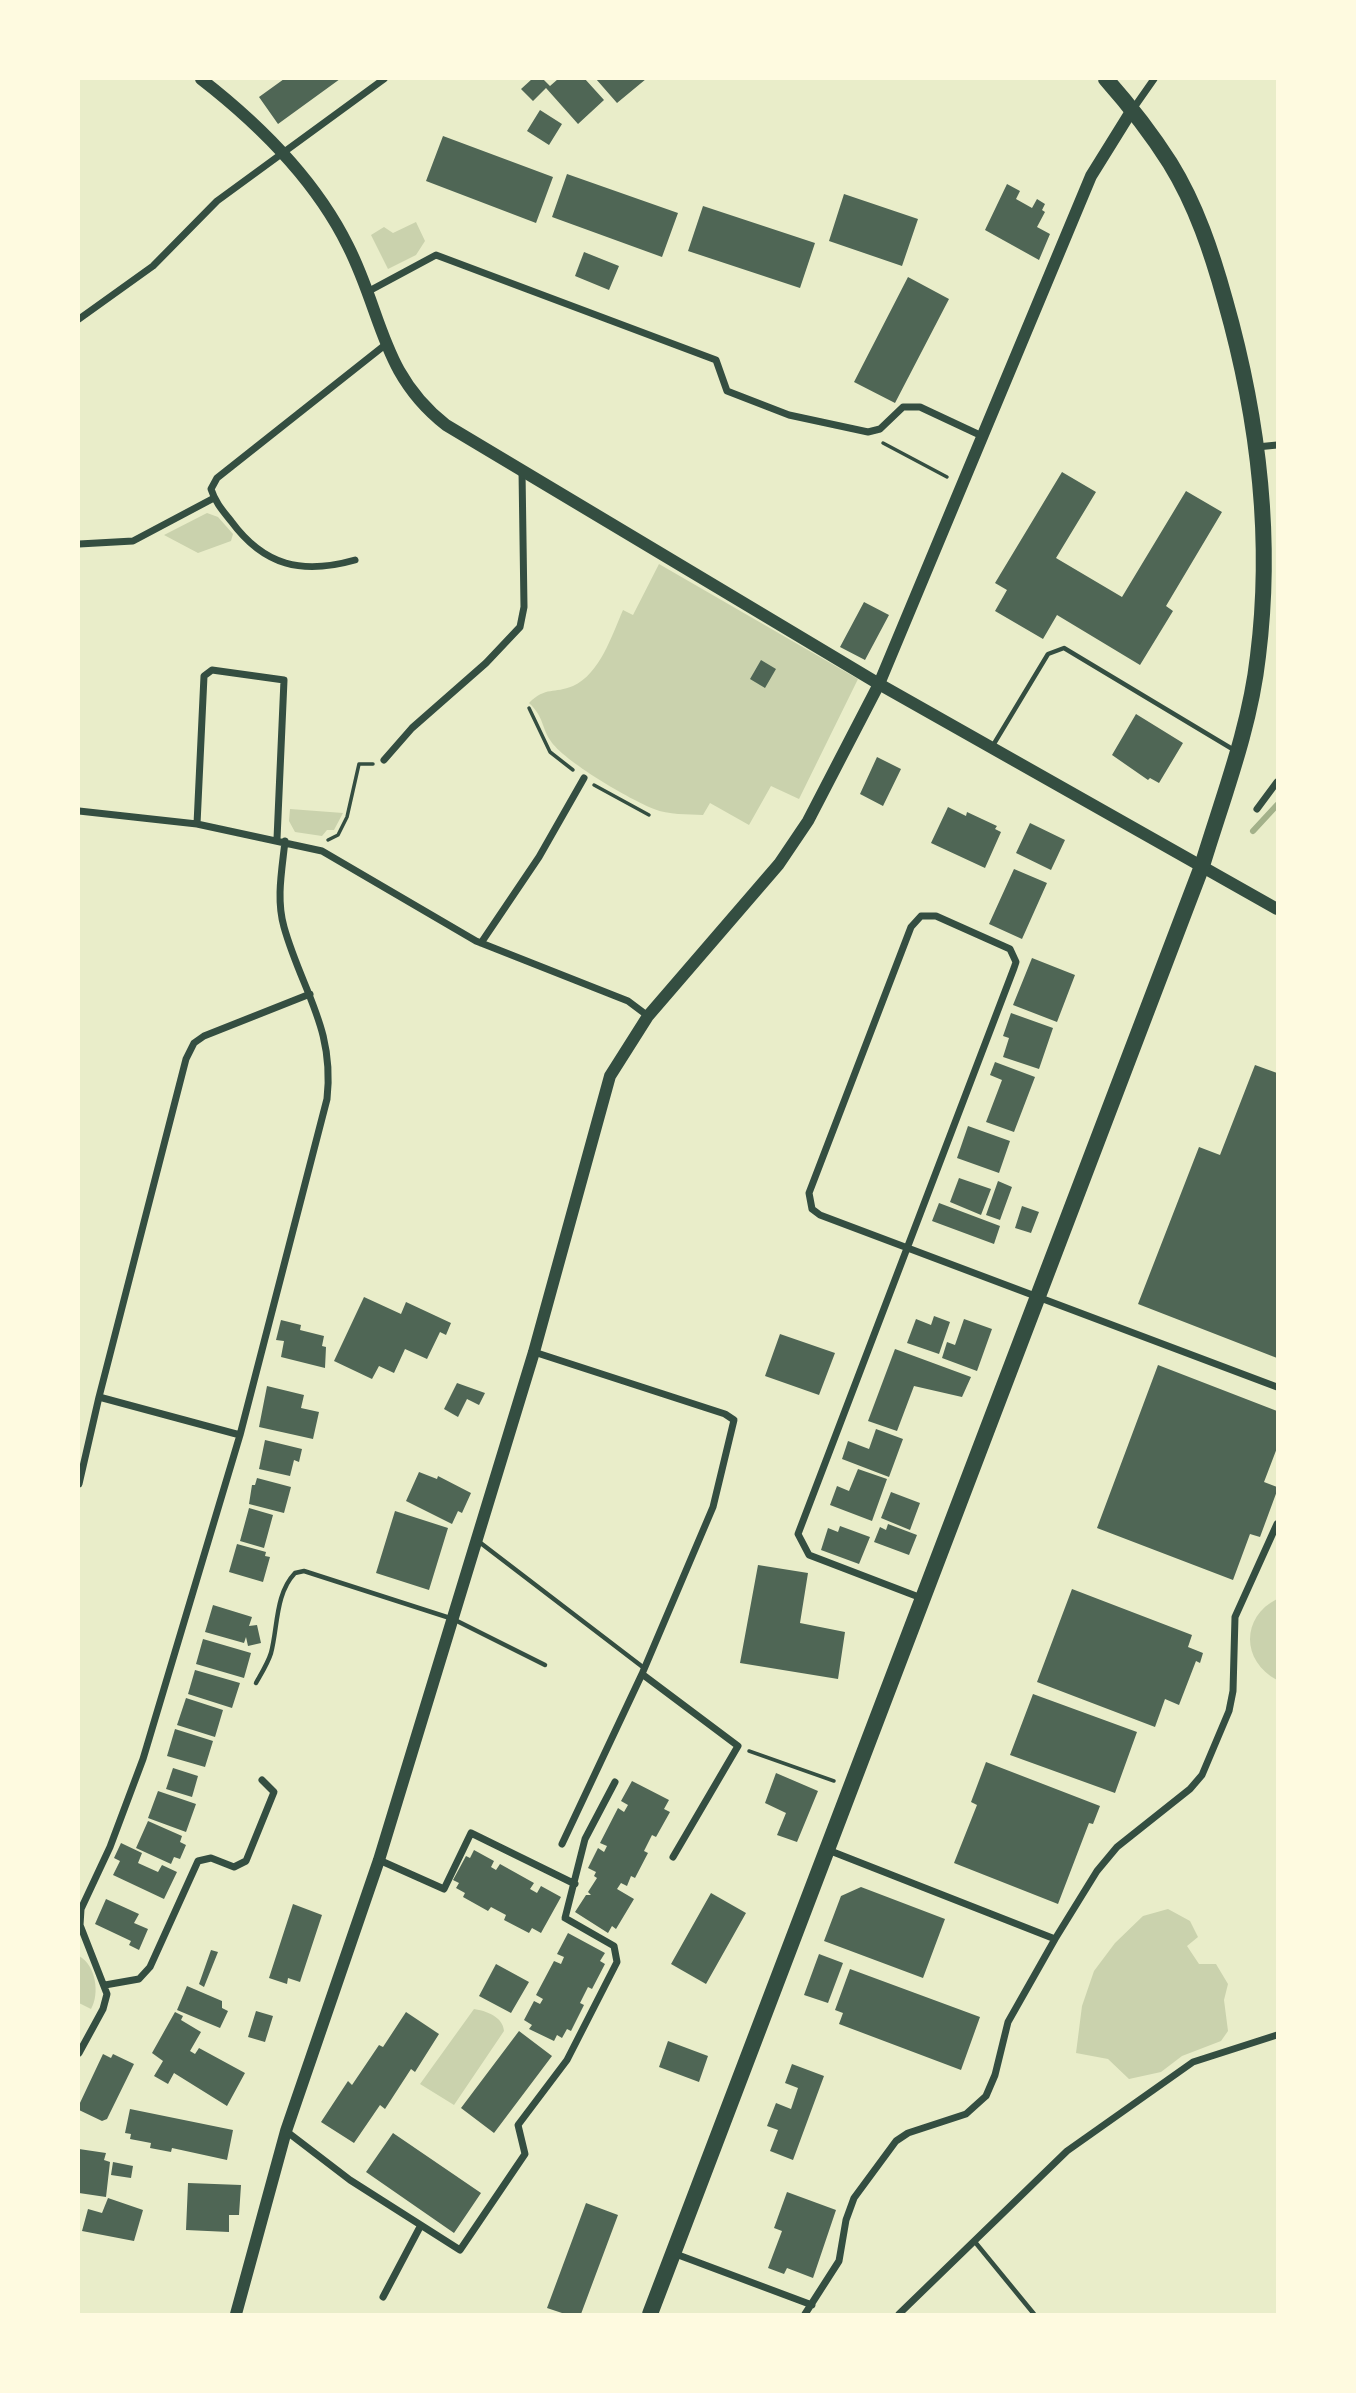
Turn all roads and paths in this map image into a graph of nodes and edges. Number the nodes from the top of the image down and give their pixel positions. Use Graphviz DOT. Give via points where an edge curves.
graph roads {
  1 [pos="201,79"];
  2 [pos="383,79"];
  3 [pos="1106,79"];
  4 [pos="1154,79"];
  5 [pos="1132,110"];
  6 [pos="283,150"];
  7 [pos="369,291"];
  8 [pos="79,319"];
  9 [pos="385,345"];
  10 [pos="874,430"];
  11 [pos="982,436"];
  12 [pos="1277,445"];
  13 [pos="1256,447"];
  14 [pos="522,471"];
  15 [pos="961,485"];
  16 [pos="214,498"];
  17 [pos="79,544"];
  18 [pos="355,561"];
  19 [pos="879,684"];
  20 [pos="991,747"];
  21 [pos="1237,752"];
  22 [pos="384,760"];
  23 [pos="584,778"];
  24 [pos="1277,782"];
  25 [pos="1257,809"];
  26 [pos="79,811"];
  27 [pos="197,824"];
  28 [pos="281,840"];
  29 [pos="322,851"];
  30 [pos="1202,866"];
  31 [pos="1277,909"];
  32 [pos="481,943"];
  33 [pos="310,994"];
  34 [pos="648,1016"];
  35 [pos="907,1248"];
  36 [pos="1039,1298"];
  37 [pos="534,1352"];
  38 [pos="1277,1387"];
  39 [pos="99,1397"];
  40 [pos="240,1435"];
  41 [pos="79,1484"];
  42 [pos="1277,1524"];
  43 [pos="477,1540"];
  44 [pos="924,1599"];
  45 [pos="453,1619"];
  46 [pos="545,1665"];
  47 [pos="643,1671"];
  48 [pos="256,1683"];
  49 [pos="738,1746"];
  50 [pos="262,1780"];
  51 [pos="615,1782"];
  52 [pos="851,1788"];
  53 [pos="562,1844"];
  54 [pos="828,1850"];
  55 [pos="673,1857"];
  56 [pos="379,1860"];
  57 [pos="575,1884"];
  58 [pos="82,1938"];
  59 [pos="1055,1939"];
  60 [pos="105,1985"];
  61 [pos="1277,2035"];
  62 [pos="79,2053"];
  63 [pos="286,2131"];
  64 [pos="421,2225"];
  65 [pos="973,2239"];
  66 [pos="673,2253"];
  67 [pos="383,2297"];
  68 [pos="812,2305"];
  69 [pos="236,2314"];
  70 [pos="650,2314"];
  71 [pos="806,2314"];
  72 [pos="899,2314"];
  73 [pos="1034,2314"];
  1 -- 6 [label="street"];
  2 -- 6 [label="street"];
  3 -- 5 [label="highway"];
  4 -- 5 [label="street"];
  5 -- 11 [label="street" via="1091,176"];
  5 -- 13 [label="highway" via="1171,164 1205,234 1238,347"];
  6 -- 7 [label="street" via="347,242"];
  6 -- 8 [label="street" via="218,201 153,266"];
  7 -- 9 [label="street"];
  7 -- 10 [label="street" via="436,255 716,360 727,391 789,415"];
  9 -- 14 [label="street" via="407,388 423,407"];
  9 -- 16 [label="street" via="217,478 211,489"];
  10 -- 11 [label="street" via="902,407 920,407"];
  10 -- 15 [label="path" via="882,442"];
  11 -- 15 [label="street"];
  12 -- 13 [label="street"];
  13 -- 21 [label="highway" via="1263,505 1264,589 1258,658"];
  14 -- 19 [label="street"];
  14 -- 22 [label="street" via="524,607 520,627"];
  15 -- 19 [label="street"];
  16 -- 17 [label="street" via="133,541"];
  16 -- 18 [label="street" via="244,538 271,558 309,567"];
  19 -- 20 [label="street"];
  19 -- 34 [label="street" via="808,821 779,864"];
  20 -- 21 [label="lane" via="1048,654 1064,648"];
  20 -- 30 [label="street"];
  21 -- 30 [label="highway"];
  22 -- 29 [label="path" via="359,764 347,817"];
  23 -- 32 [label="street" via="539,857"];
  24 -- 25 [label="street"];
  26 -- 27 [label="street"];
  27 -- 28 [label="street"];
  27 -- 28 [label="street" via="204,676 212,670 284,680"];
  28 -- 29 [label="street"];
  28 -- 33 [label="street" via="280,908"];
  29 -- 32 [label="street"];
  30 -- 31 [label="street"];
  30 -- 36 [label="highway"];
  32 -- 34 [label="street" via="628,1001"];
  33 -- 39 [label="street" via="194,1043 186,1059"];
  33 -- 40 [label="street" via="326,1039 327,1099"];
  34 -- 37 [label="street" via="610,1076"];
  35 -- 35 [label="street" via="820,1215 812,1209 809,1193 911,927 921,916 929,915 1010,949 1016,962"];
  35 -- 36 [label="street"];
  35 -- 44 [label="street" via="798,1534 809,1555"];
  36 -- 38 [label="street"];
  36 -- 44 [label="highway"];
  37 -- 43 [label="street"];
  37 -- 47 [label="street" via="733,1420 713,1507"];
  39 -- 40 [label="street"];
  39 -- 41 [label="street"];
  40 -- 58 [label="street" via="143,1759 82,1909"];
  42 -- 59 [label="street" via="1234,1617 1229,1711 1202,1775 1116,1847"];
  43 -- 45 [label="street"];
  43 -- 47 [label="lane"];
  44 -- 52 [label="highway"];
  45 -- 46 [label="lane"];
  45 -- 48 [label="lane" via="304,1571 295,1573 274,1621 270,1655"];
  45 -- 56 [label="street"];
  47 -- 49 [label="street"];
  47 -- 53 [label="street"];
  49 -- 52 [label="path"];
  49 -- 55 [label="street"];
  50 -- 60 [label="street" via="274,1792 246,1861 234,1867 211,1858 198,1861 150,1967 139,1979"];
  51 -- 57 [label="street" via="585,1839"];
  52 -- 54 [label="highway"];
  54 -- 59 [label="street"];
  54 -- 66 [label="highway"];
  56 -- 57 [label="street" via="444,1889 471,1833"];
  56 -- 63 [label="street"];
  57 -- 64 [label="street" via="565,1918 614,1946 617,1962 567,2060 518,2125 525,2154 460,2250"];
  58 -- 60 [label="street"];
  59 -- 68 [label="street" via="1008,2022 996,2075 986,2096 966,2114 896,2141 854,2198 839,2261"];
  60 -- 62 [label="street" via="103,2009"];
  61 -- 65 [label="street" via="1193,2062 1067,2151"];
  63 -- 64 [label="street" via="350,2180"];
  63 -- 69 [label="street"];
  64 -- 67 [label="street"];
  65 -- 72 [label="street"];
  65 -- 73 [label="lane"];
  66 -- 68 [label="street"];
  66 -- 70 [label="highway"];
  68 -- 71 [label="street"];
}
